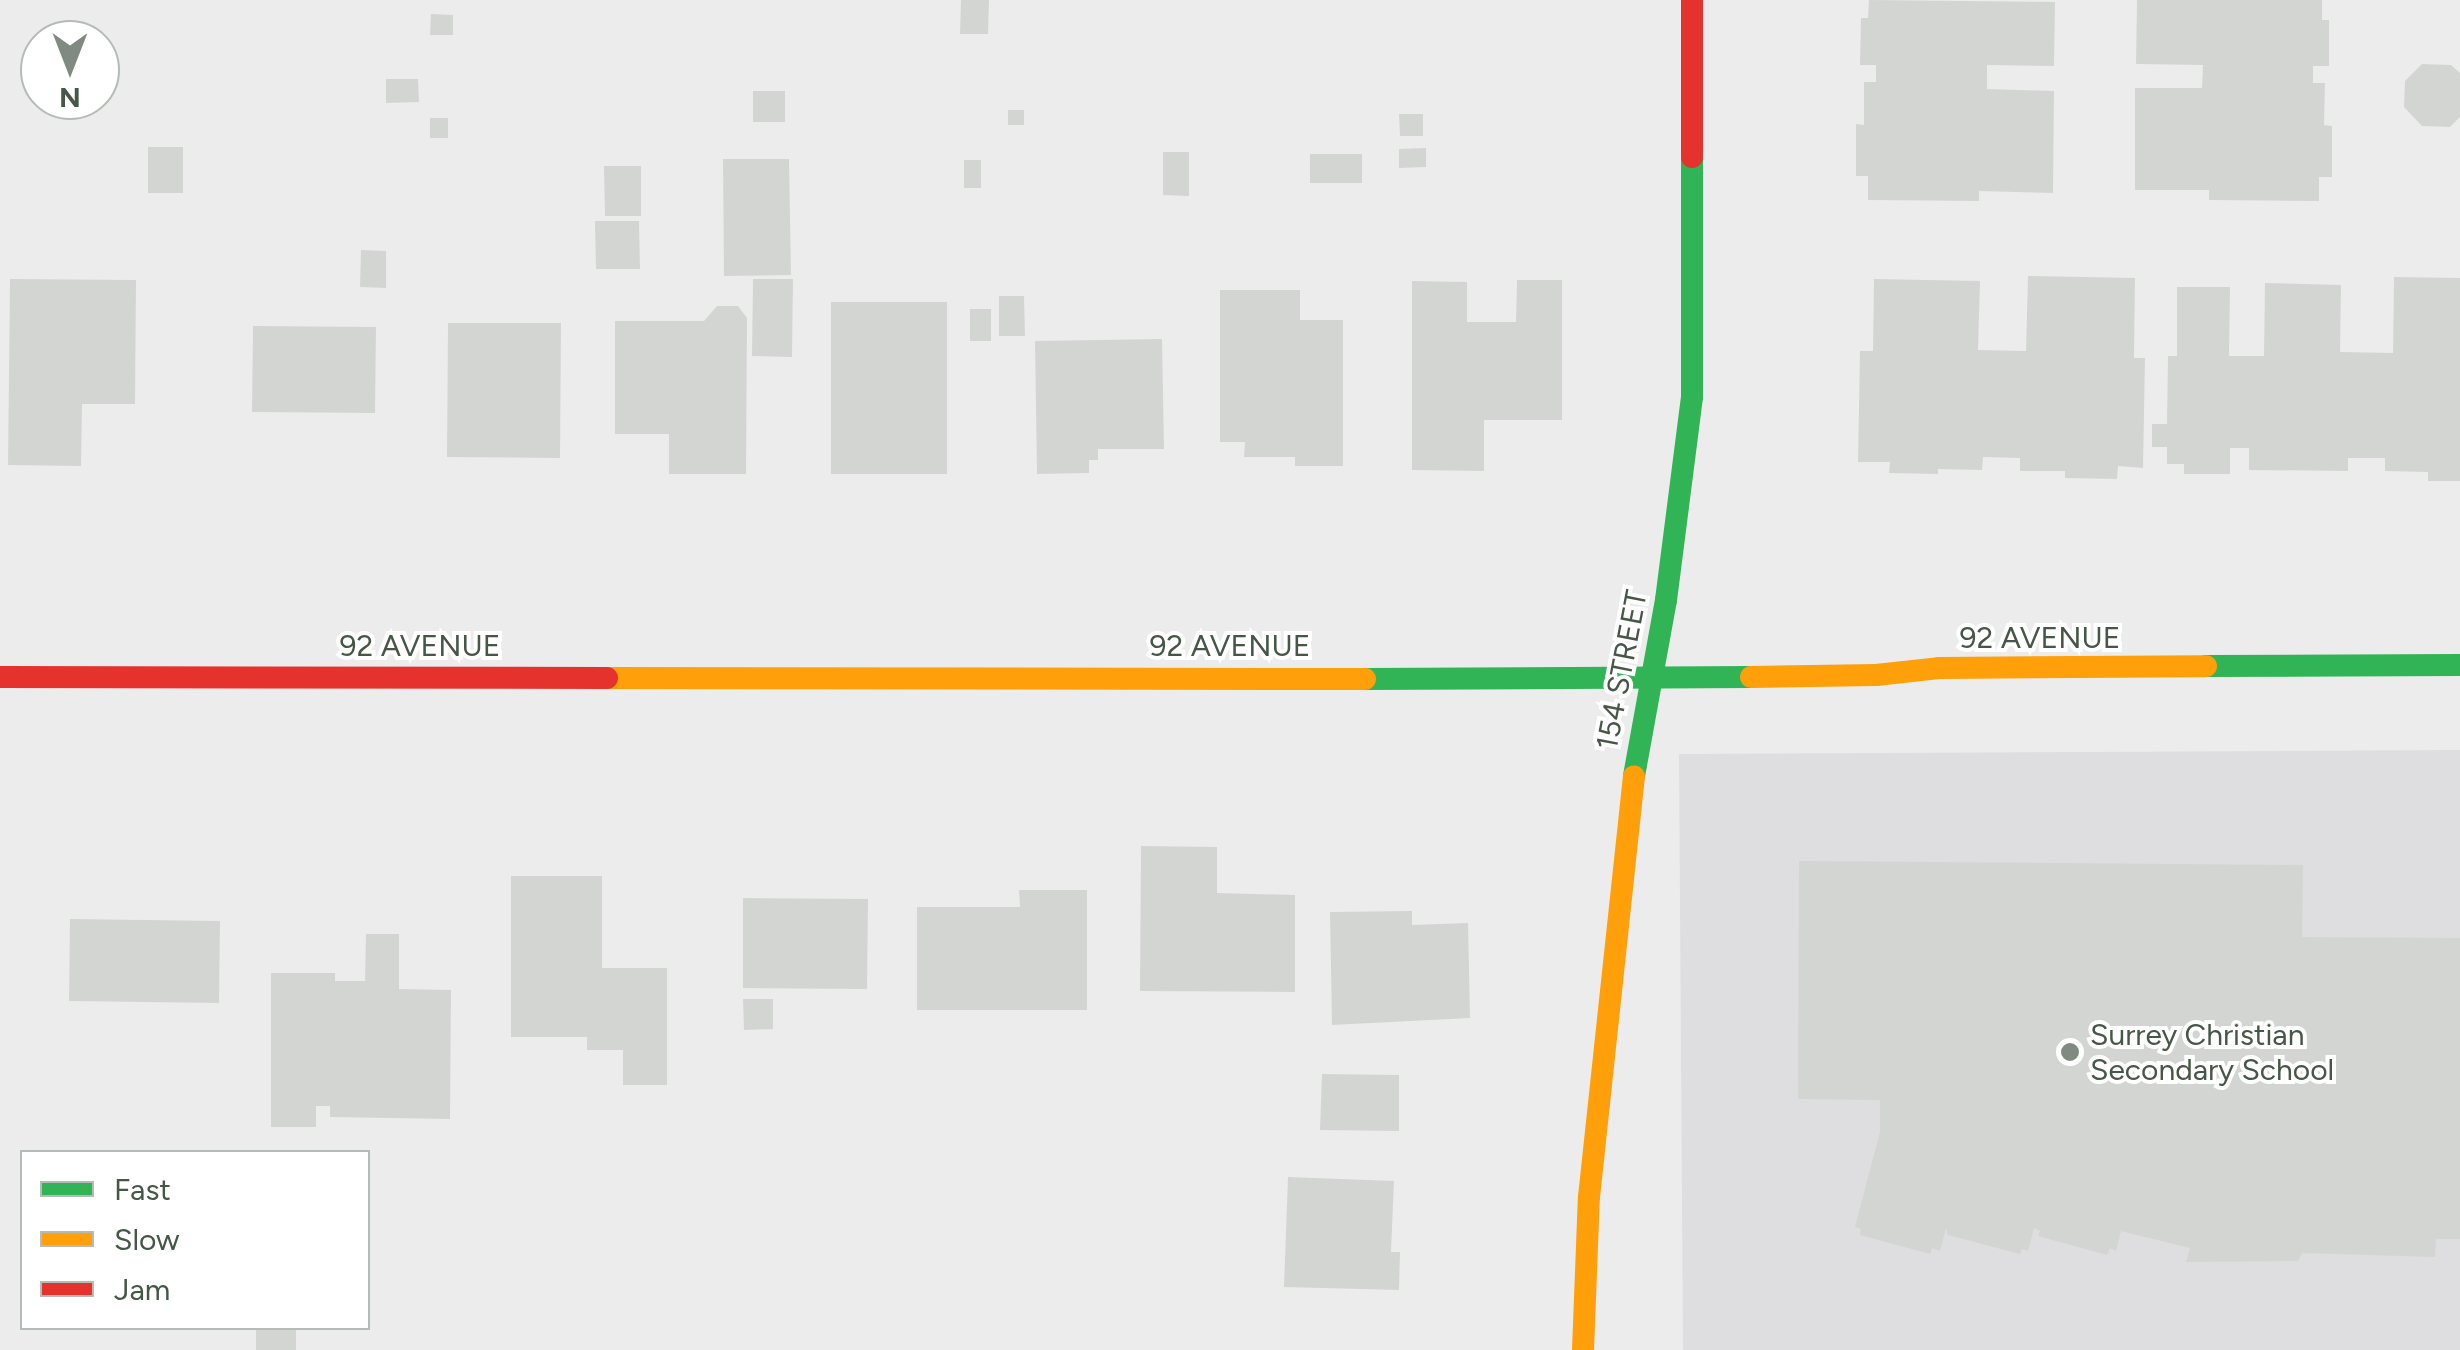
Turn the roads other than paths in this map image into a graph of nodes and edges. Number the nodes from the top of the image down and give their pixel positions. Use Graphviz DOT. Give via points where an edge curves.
graph roads {
  1 [pos="1692,0"];
  2 [pos="2460,664"];
  3 [pos="0,676"];
  4 [pos="1648,680"];
  5 [pos="1582,1350"];
  1 -- 4 [label="street, 154 STREET" via="1692,396 1666,600"];
  2 -- 4 [label="street, 92 AVENUE" via="1939,668"];
  3 -- 4 [label="street, 92 AVENUE"];
  4 -- 5 [label="street, 154 STREET" via="1630,792 1591,1178"];
}
